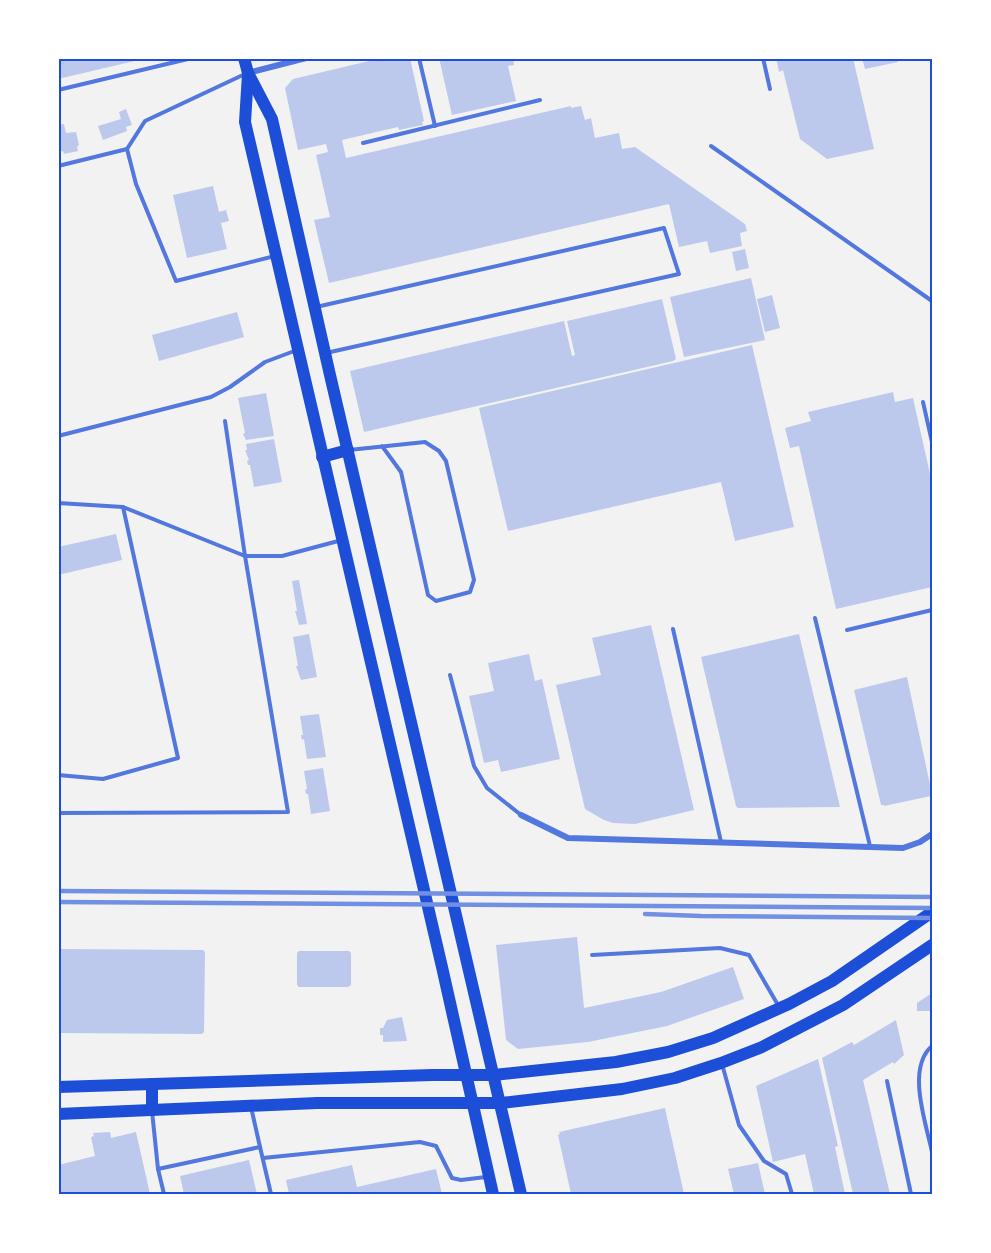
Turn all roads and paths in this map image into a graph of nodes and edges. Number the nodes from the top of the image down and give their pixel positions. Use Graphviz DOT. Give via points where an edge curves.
graph roads {
  1 [pos="192,58"];
  2 [pos="244,58"];
  3 [pos="306,58"];
  4 [pos="419,58"];
  5 [pos="763,58"];
  6 [pos="248,73"];
  7 [pos="770,89"];
  8 [pos="58,90"];
  9 [pos="540,100"];
  10 [pos="435,126"];
  11 [pos="363,143"];
  12 [pos="711,146"];
  13 [pos="127,149"];
  14 [pos="58,165"];
  15 [pos="276,256"];
  16 [pos="933,301"];
  17 [pos="315,307"];
  18 [pos="298,350"];
  19 [pos="325,353"];
  20 [pos="923,402"];
  21 [pos="225,421"];
  22 [pos="58,436"];
  23 [pos="933,442"];
  24 [pos="382,446"];
  25 [pos="348,450"];
  26 [pos="322,457"];
  27 [pos="58,503"];
  28 [pos="123,507"];
  29 [pos="342,540"];
  30 [pos="245,556"];
  31 [pos="933,610"];
  32 [pos="815,618"];
  33 [pos="673,628"];
  34 [pos="847,630"];
  35 [pos="450,675"];
  36 [pos="58,775"];
  37 [pos="58,813"];
  38 [pos="521,815"];
  39 [pos="933,834"];
  40 [pos="721,842"];
  41 [pos="870,846"];
  42 [pos="933,912"];
  43 [pos="933,945"];
  44 [pos="592,955"];
  45 [pos="780,1009"];
  46 [pos="933,1046"];
  47 [pos="721,1064"];
  48 [pos="465,1074"];
  49 [pos="495,1075"];
  50 [pos="887,1081"];
  51 [pos="152,1084"];
  52 [pos="58,1087"];
  53 [pos="472,1103"];
  54 [pos="501,1103"];
  55 [pos="251,1106"];
  56 [pos="152,1110"];
  57 [pos="58,1113"];
  58 [pos="260,1147"];
  59 [pos="933,1152"];
  60 [pos="263,1158"];
  61 [pos="158,1169"];
  62 [pos="489,1177"];
  63 [pos="164,1194"];
  64 [pos="271,1194"];
  65 [pos="493,1194"];
  66 [pos="521,1194"];
  67 [pos="792,1194"];
  68 [pos="911,1194"];
  1 -- 8 [label="lane"];
  2 -- 6 [label="main road"];
  3 -- 6 [label="street"];
  4 -- 10 [label="lane"];
  5 -- 7 [label="lane"];
  6 -- 13 [label="lane" via="145,121"];
  6 -- 15 [label="main road" via="245,122"];
  6 -- 17 [label="main road" via="273,119"];
  9 -- 10 [label="lane"];
  10 -- 11 [label="lane"];
  12 -- 16 [label="lane"];
  13 -- 14 [label="lane"];
  13 -- 15 [label="lane" via="136,184 176,281"];
  15 -- 18 [label="main road"];
  17 -- 19 [label="main road"];
  17 -- 19 [label="lane" via="664,228 679,274"];
  18 -- 22 [label="lane" via="265,362 211,397"];
  18 -- 26 [label="main road"];
  19 -- 25 [label="main road"];
  20 -- 23 [label="lane"];
  21 -- 30 [label="lane"];
  24 -- 24 [label="lane" via="401,472 428,595 436,601 470,591 474,580 446,461 425,442"];
  24 -- 25 [label="lane"];
  25 -- 26 [label="main road"];
  25 -- 49 [label="main road"];
  26 -- 29 [label="main road"];
  27 -- 28 [label="lane"];
  28 -- 30 [label="lane"];
  28 -- 36 [label="lane" via="177,758 103,779"];
  29 -- 30 [label="lane" via="282,556"];
  29 -- 48 [label="main road"];
  30 -- 37 [label="lane" via="288,812"];
  31 -- 34 [label="lane"];
  32 -- 41 [label="lane"];
  33 -- 40 [label="lane"];
  35 -- 38 [label="lane" via="474,766 487,788"];
  38 -- 40 [label="street" via="568,838"];
  39 -- 41 [label="street" via="903,848"];
  40 -- 41 [label="street"];
  42 -- 45 [label="main road" via="832,981"];
  43 -- 47 [label="main road" via="843,1005"];
  44 -- 45 [label="lane" via="720,948 749,955"];
  45 -- 49 [label="main road" via="713,1038 668,1052 616,1062"];
  46 -- 59 [label="lane" via="923,1058 919,1081"];
  47 -- 54 [label="main road" via="622,1089"];
  47 -- 67 [label="lane" via="739,1125 764,1161 786,1174"];
  48 -- 49 [label="main road"];
  48 -- 51 [label="main road"];
  48 -- 53 [label="main road"];
  49 -- 54 [label="main road"];
  50 -- 68 [label="lane"];
  51 -- 52 [label="main road"];
  51 -- 56 [label="main road"];
  53 -- 54 [label="main road"];
  53 -- 55 [label="main road"];
  53 -- 62 [label="main road"];
  54 -- 66 [label="main road"];
  55 -- 56 [label="main road"];
  55 -- 58 [label="lane"];
  56 -- 57 [label="main road"];
  56 -- 61 [label="lane"];
  58 -- 60 [label="lane"];
  58 -- 61 [label="lane"];
  60 -- 62 [label="lane" via="420,1142 436,1146 452,1178"];
  60 -- 64 [label="lane"];
  61 -- 63 [label="lane"];
  62 -- 65 [label="main road"];
}
